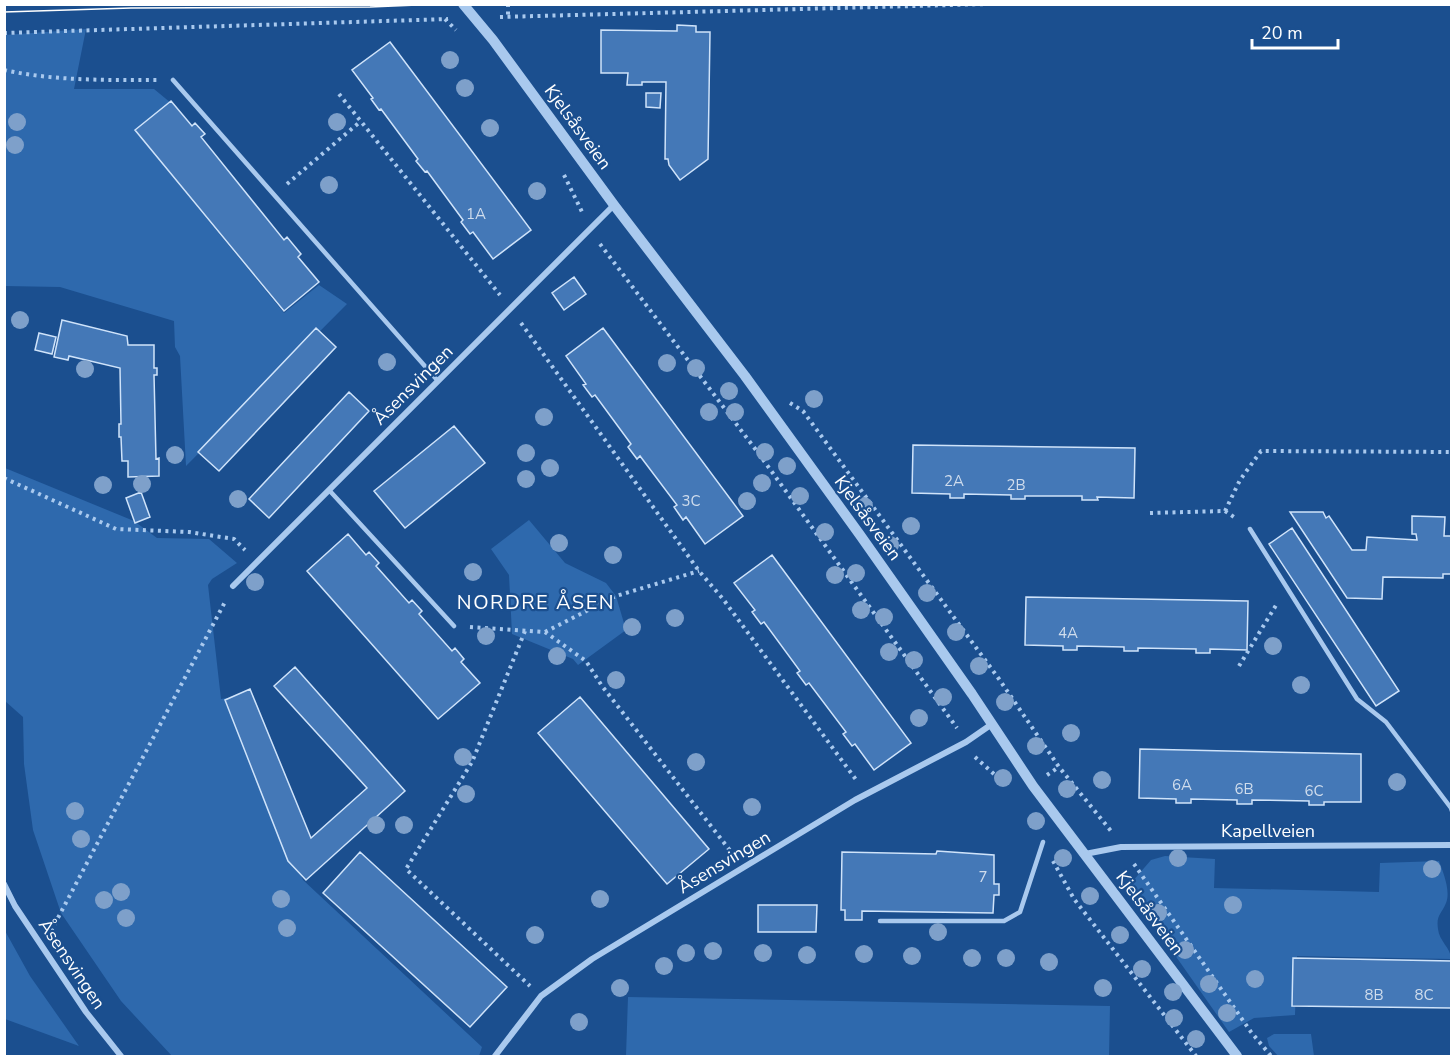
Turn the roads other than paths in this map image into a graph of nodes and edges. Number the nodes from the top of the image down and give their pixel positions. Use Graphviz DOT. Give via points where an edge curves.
graph roads {
  1 [pos="463,4"];
  2 [pos="173,80"];
  3 [pos="615,205"];
  4 [pos="438,381"];
  5 [pos="329,490"];
  6 [pos="1250,529"];
  7 [pos="233,586"];
  8 [pos="454,626"];
  9 [pos="992,724"];
  10 [pos="1452,810"];
  11 [pos="1043,842"];
  12 [pos="1452,845"];
  13 [pos="1085,854"];
  14 [pos="4,884"];
  15 [pos="880,921"];
  16 [pos="121,1056"];
  17 [pos="495,1056"];
  18 [pos="1237,1056"];
  1 -- 3 [label="street, Kjelsåsveien"];
  2 -- 4 [label="lane"];
  3 -- 4 [label="street, Åsensvingen"];
  3 -- 9 [label="street, Kjelsåsveien" via="833,497"];
  4 -- 5 [label="street, Åsensvingen"];
  5 -- 7 [label="street, Åsensvingen"];
  5 -- 8 [label="lane"];
  6 -- 10 [label="lane" via="1357,699 1386,722"];
  9 -- 13 [label="street, Kjelsåsveien"];
  9 -- 17 [label="street, Åsensvingen" via="592,959 542,996"];
  11 -- 15 [label="lane" via="1020,912 1004,921"];
  12 -- 13 [label="street, Kapellveien" via="1122,847"];
  13 -- 18 [label="street, Kjelsåsveien"];
  14 -- 16 [label="street, Åsensvingen" via="86,1012"];
}
